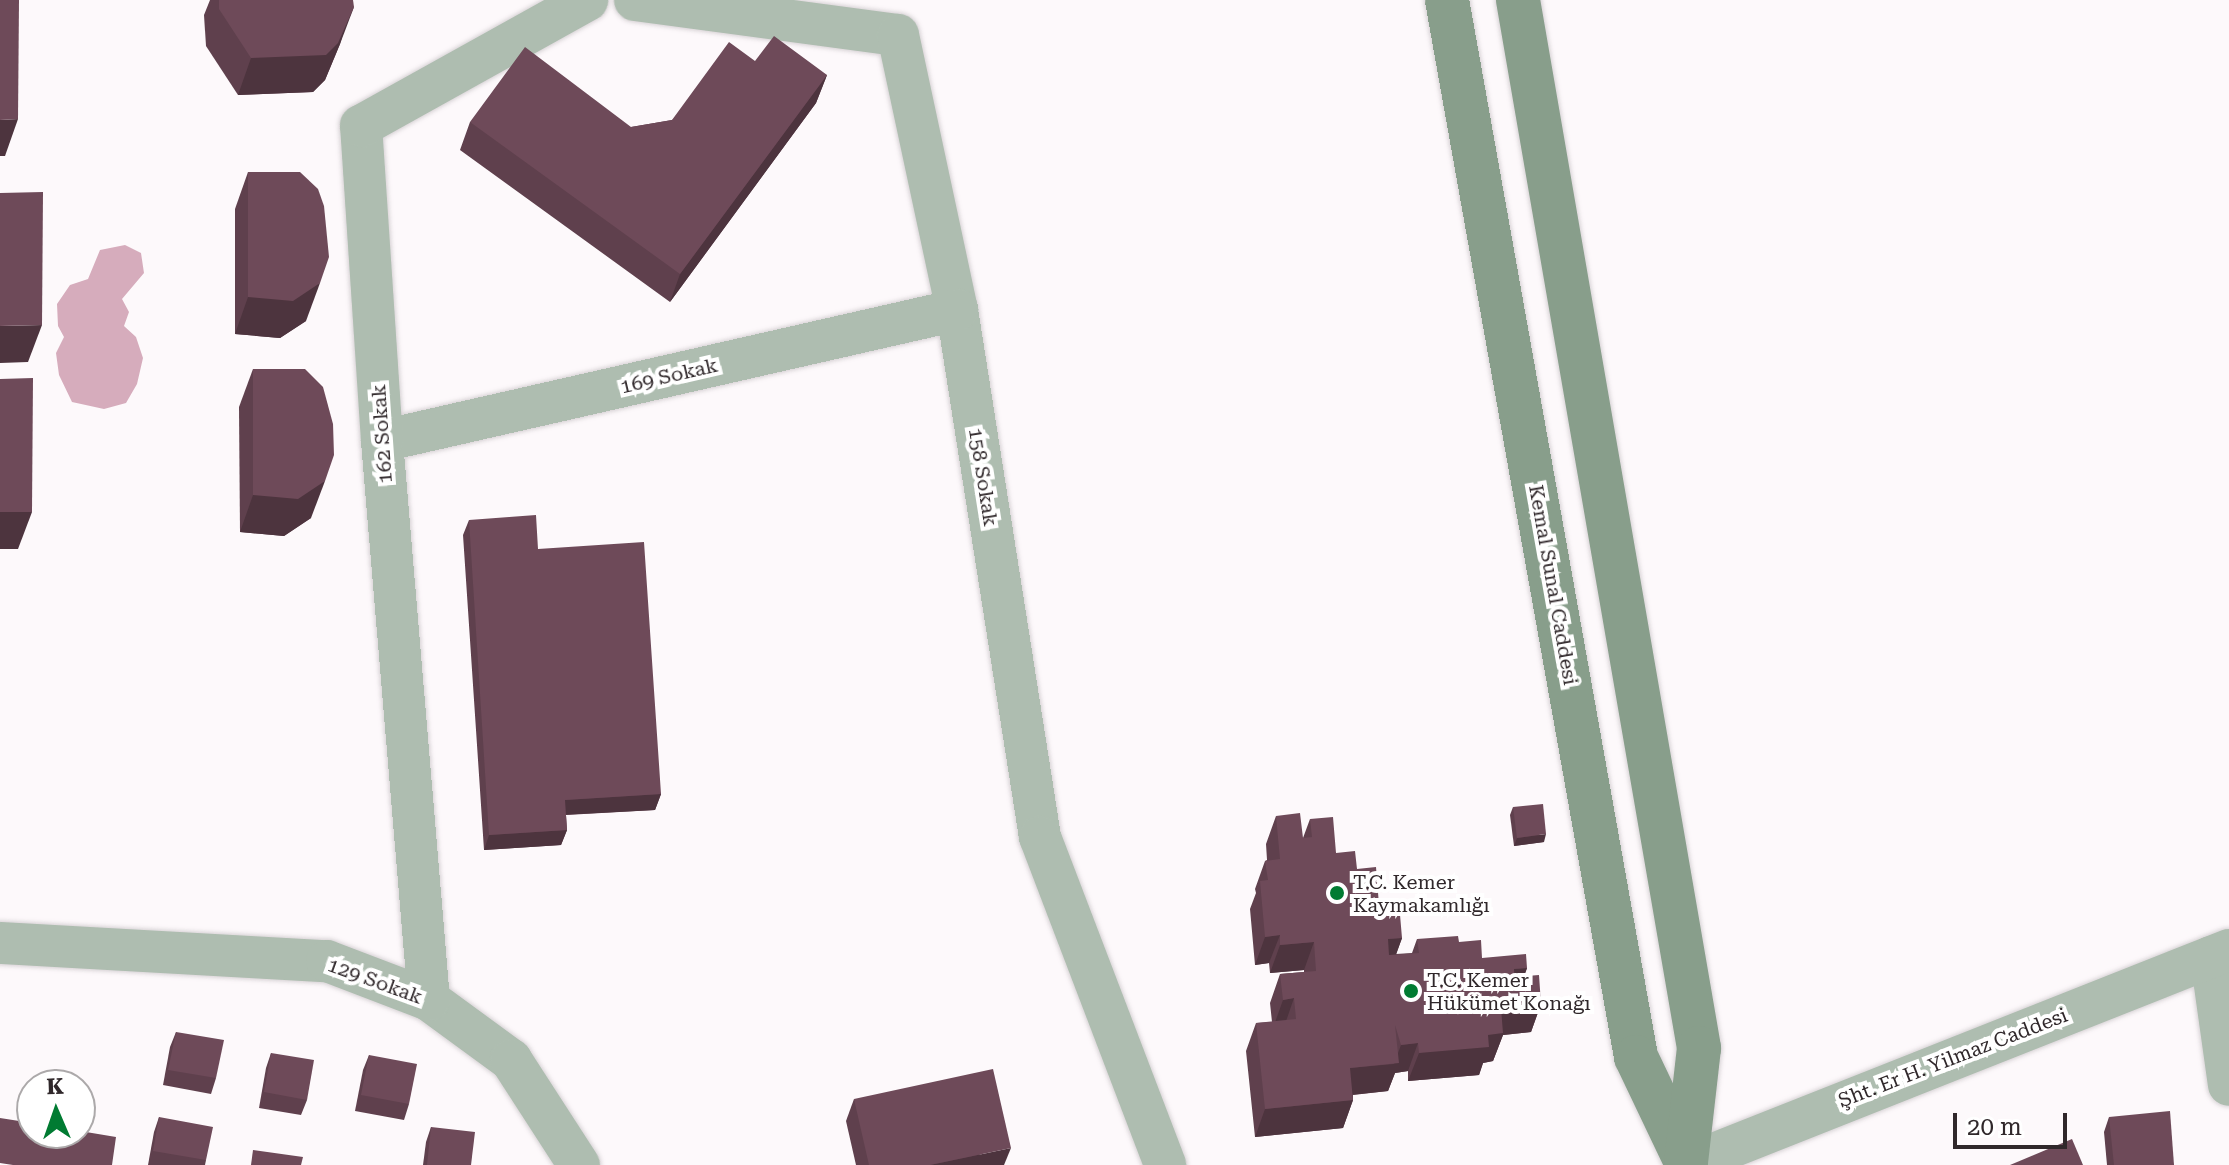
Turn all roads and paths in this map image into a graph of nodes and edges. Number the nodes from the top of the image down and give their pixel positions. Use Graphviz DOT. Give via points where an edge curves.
graph roads {
  1 [pos="587,0"];
  2 [pos="635,0"];
  3 [pos="1447,0"];
  4 [pos="1518,0"];
  5 [pos="957,310"];
  6 [pos="382,441"];
  7 [pos="1664,844"];
  8 [pos="1600,852"];
  9 [pos="0,943"];
  10 [pos="2220,954"];
  11 [pos="429,1000"];
  12 [pos="2229,1085"];
  13 [pos="1683,1164"];
  14 [pos="579,1165"];
  15 [pos="1165,1165"];
  1 -- 6 [label="street, 162 Sokak" via="361,126"];
  2 -- 5 [label="street, 158 Sokak" via="898,35"];
  3 -- 8 [label="street, Kemal Sunal Caddesi"];
  4 -- 7 [label="street"];
  5 -- 6 [label="street, 169 Sokak"];
  5 -- 15 [label="street, 158 Sokak" via="1040,837"];
  6 -- 11 [label="street, 162 Sokak"];
  7 -- 8 [label="street"];
  7 -- 13 [label="street" via="1699,1048"];
  8 -- 13 [label="street, Kemal Sunal Caddesi" via="1636,1057"];
  9 -- 11 [label="street, 129 Sokak" via="327,961"];
  10 -- 12 [label="street"];
  10 -- 13 [label="street, Şht. Er H. Yilmaz Caddesi"];
  11 -- 14 [label="street, 129 Sokak" via="511,1060"];
}
